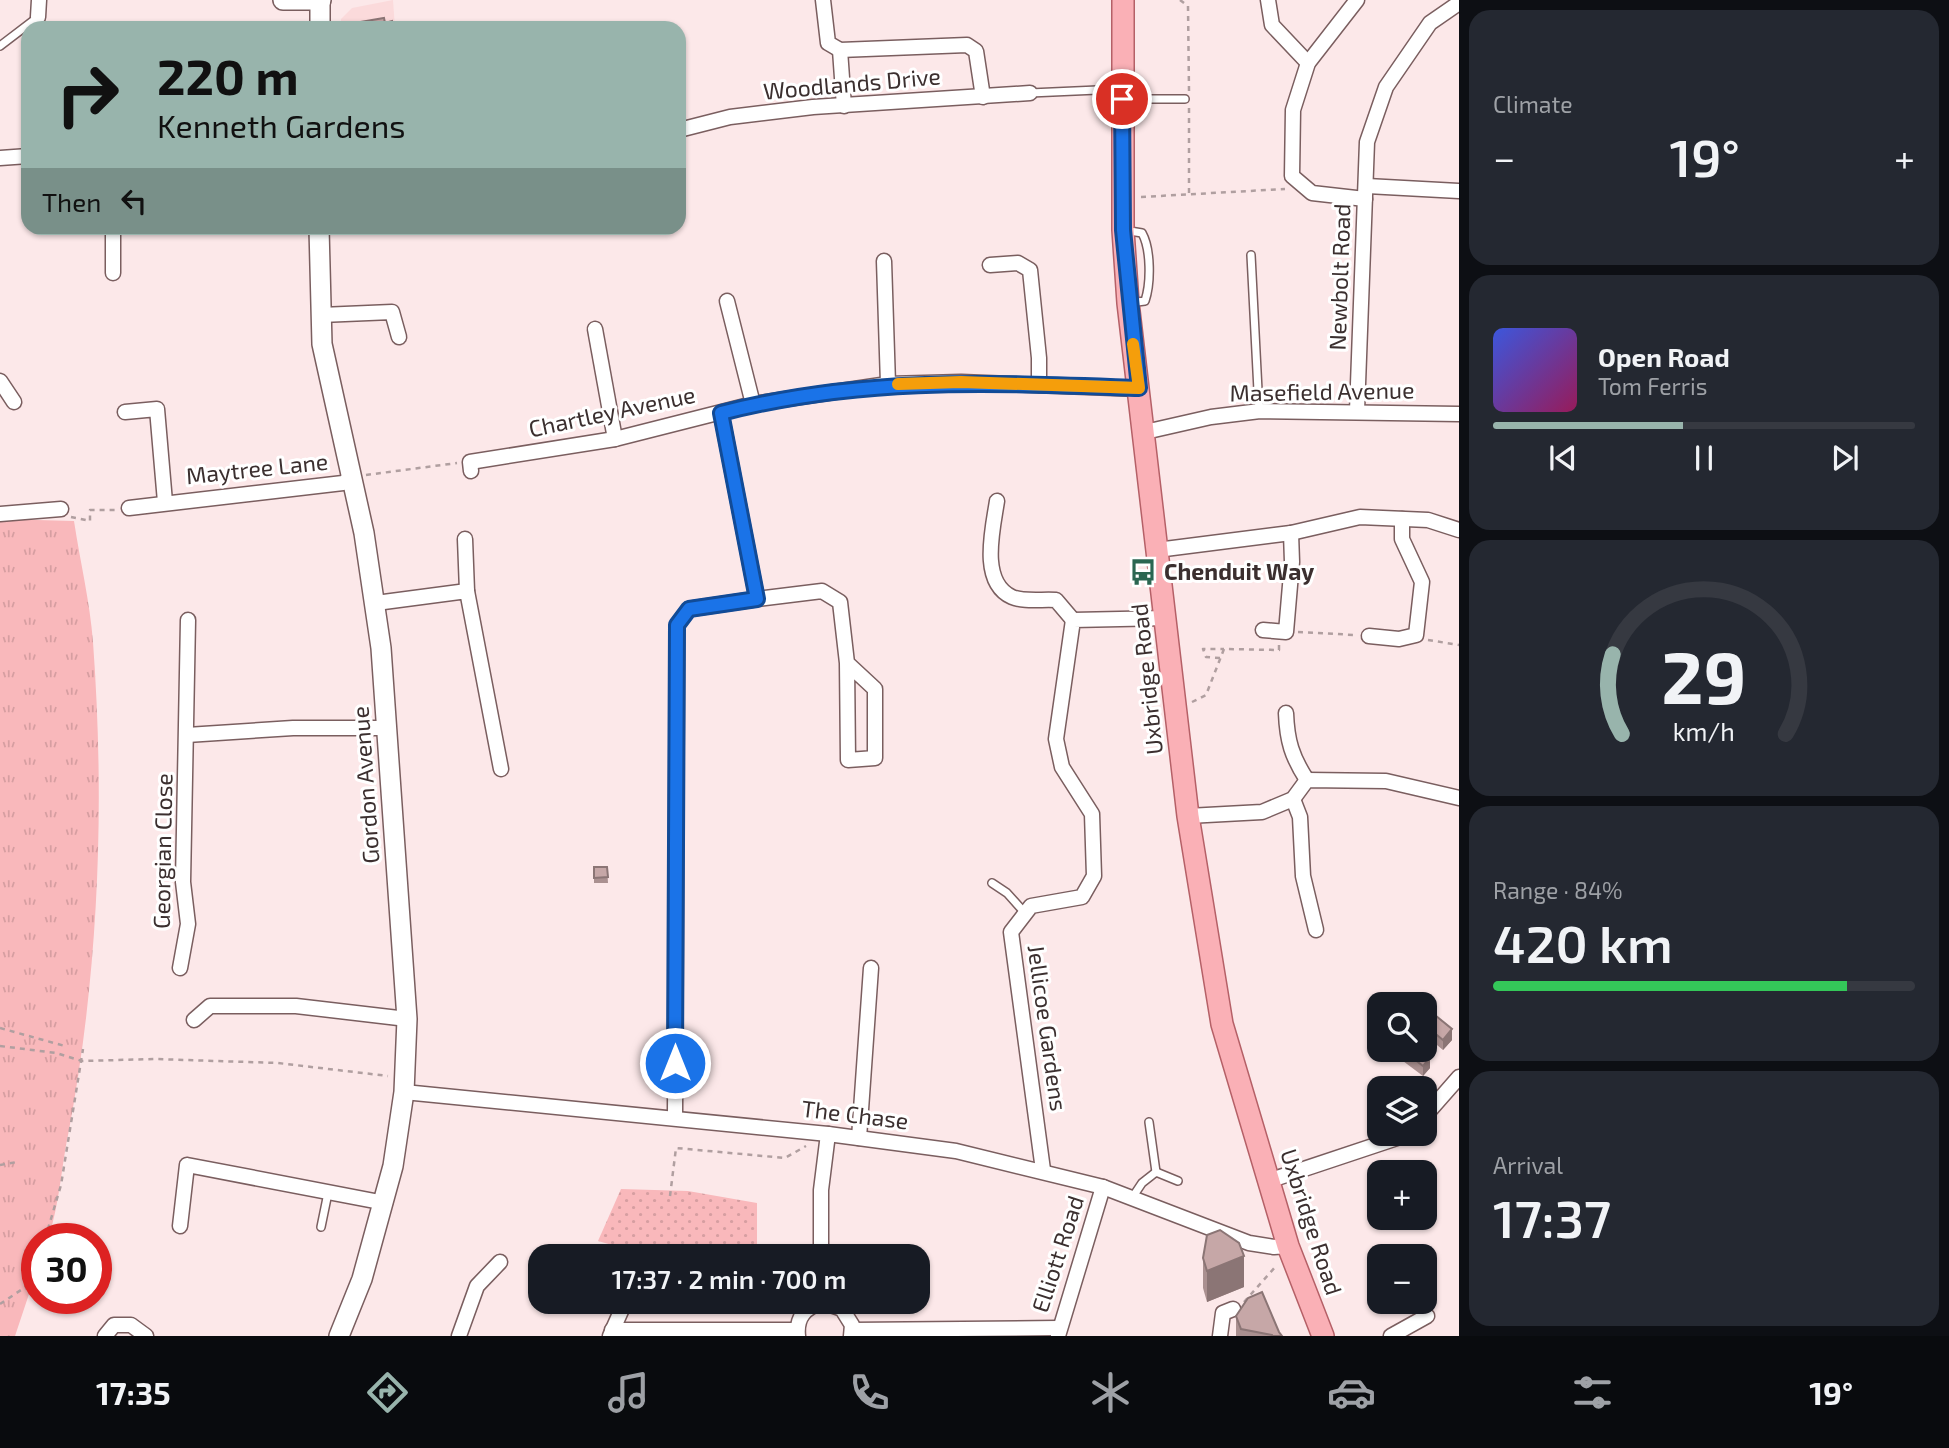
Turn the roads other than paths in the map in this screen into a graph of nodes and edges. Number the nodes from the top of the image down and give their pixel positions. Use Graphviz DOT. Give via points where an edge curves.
graph roads {
  1 [pos="39,0"];
  2 [pos="283,0"];
  3 [pos="320,0"];
  4 [pos="823,0"];
  5 [pos="1123,0"];
  6 [pos="1268,0"];
  7 [pos="1357,0"];
  8 [pos="1459,3"];
  9 [pos="38,17"];
  10 [pos="33,21"];
  11 [pos="320,21"];
  12 [pos="21,30"];
  13 [pos="0,46"];
  14 [pos="840,50"];
  15 [pos="1308,63"];
  16 [pos="1030,93"];
  17 [pos="1122,94"];
  18 [pos="983,97"];
  19 [pos="1185,99"];
  20 [pos="844,106"];
  21 [pos="686,128"];
  22 [pos="21,157"];
  23 [pos="0,159"];
  24 [pos="1459,191"];
  25 [pos="1366,193"];
  26 [pos="113,235"];
  27 [pos="319,235"];
  28 [pos="1251,255"];
  29 [pos="884,261"];
  30 [pos="990,265"];
  31 [pos="113,273"];
  32 [pos="727,301"];
  33 [pos="321,315"];
  34 [pos="595,329"];
  35 [pos="399,337"];
  36 [pos="0,381"];
  37 [pos="888,384"];
  38 [pos="1039,385"];
  39 [pos="1139,388"];
  40 [pos="15,402"];
  41 [pos="753,404"];
  42 [pos="125,411"];
  43 [pos="1259,411"];
  44 [pos="1357,411"];
  45 [pos="721,413"];
  46 [pos="1459,414"];
  47 [pos="1144,432"];
  48 [pos="615,439"];
  49 [pos="471,466"];
  50 [pos="352,477"];
  51 [pos="997,501"];
  52 [pos="165,502"];
  53 [pos="129,508"];
  54 [pos="61,509"];
  55 [pos="0,514"];
  56 [pos="1402,520"];
  57 [pos="1459,530"];
  58 [pos="1291,533"];
  59 [pos="465,539"];
  60 [pos="1157,550"];
  61 [pos="467,592"];
  62 [pos="757,599"];
  63 [pos="376,603"];
  64 [pos="1167,618"];
  65 [pos="188,620"];
  66 [pos="1073,620"];
  67 [pos="1263,630"];
  68 [pos="1368,636"];
  69 [pos="847,663"];
  70 [pos="1286,713"];
  71 [pos="387,728"];
  72 [pos="187,735"];
  73 [pos="501,769"];
  74 [pos="1307,780"];
  75 [pos="1459,798"];
  76 [pos="1293,799"];
  77 [pos="1188,816"];
  78 [pos="992,883"];
  79 [pos="1026,914"];
  80 [pos="1316,930"];
  81 [pos="180,968"];
  82 [pos="872,968"];
  83 [pos="407,1018"];
  84 [pos="194,1020"];
  85 [pos="1459,1077"];
  86 [pos="405,1086"];
  87 [pos="1437,1102"];
  88 [pos="675,1118"];
  89 [pos="1149,1122"];
  90 [pos="828,1134"];
  91 [pos="859,1138"];
  92 [pos="1373,1146"];
  93 [pos="1043,1170"];
  94 [pos="1156,1172"];
  95 [pos="1178,1181"];
  96 [pos="1268,1181"];
  97 [pos="1103,1186"];
  98 [pos="328,1193"];
  99 [pos="1132,1198"];
  100 [pos="385,1203"];
  101 [pos="180,1226"];
  102 [pos="321,1227"];
  103 [pos="821,1244"];
  104 [pos="1287,1246"];
  105 [pos="500,1262"];
  106 [pos="1233,1309"];
  107 [pos="620,1314"];
  108 [pos="802,1314"];
  109 [pos="846,1314"];
  110 [pos="1427,1317"];
  111 [pos="1058,1332"];
  112 [pos="611,1333"];
  113 [pos="797,1333"];
  114 [pos="852,1333"];
  115 [pos="105,1336"];
  116 [pos="146,1336"];
  117 [pos="339,1336"];
  118 [pos="459,1336"];
  119 [pos="1220,1336"];
  120 [pos="1323,1336"];
  121 [pos="1391,1336"];
  1 -- 9 [label="street"];
  2 -- 3 [label="street"];
  3 -- 11 [label="street"];
  4 -- 14 [label="street" via="828,43"];
  5 -- 17 [label="main road, Uxbridge Road"];
  6 -- 15 [label="street" via="1272,25"];
  7 -- 15 [label="street"];
  8 -- 25 [label="street, Newbolt Road" via="1430,23 1386,87 1367,142"];
  9 -- 10 [label="lane"];
  12 -- 13 [label="lane"];
  14 -- 18 [label="street" via="967,45 976,51"];
  14 -- 20 [label="street"];
  15 -- 25 [label="street" via="1293,110 1292,176 1312,193"];
  16 -- 17 [label="lane"];
  16 -- 18 [label="street, Woodlands Drive"];
  17 -- 19 [label="lane"];
  17 -- 39 [label="main road, Uxbridge Road" via="1123,230"];
  18 -- 20 [label="street, Woodlands Drive"];
  20 -- 21 [label="street, Woodlands Drive" via="730,117"];
  22 -- 23 [label="street"];
  24 -- 25 [label="street"];
  25 -- 44 [label="street, Newbolt Road"];
  26 -- 31 [label="street"];
  27 -- 33 [label="street, Gordon Avenue"];
  28 -- 43 [label="lane"];
  29 -- 37 [label="street"];
  30 -- 38 [label="street" via="1018,262 1030,270"];
  32 -- 41 [label="street"];
  33 -- 35 [label="street" via="392,312"];
  33 -- 50 [label="street, Gordon Avenue" via="322,344"];
  34 -- 48 [label="street"];
  36 -- 40 [label="street"];
  37 -- 38 [label="street, Chartley Avenue"];
  37 -- 41 [label="street, Chartley Avenue"];
  38 -- 39 [label="street, Chartley Avenue"];
  39 -- 47 [label="main road, Uxbridge Road"];
  41 -- 45 [label="street, Chartley Avenue"];
  42 -- 52 [label="street" via="158,409"];
  43 -- 44 [label="street, Masefield Avenue"];
  43 -- 47 [label="street, Masefield Avenue"];
  44 -- 46 [label="street, Masefield Avenue"];
  45 -- 48 [label="street, Chartley Avenue"];
  45 -- 62 [label="street"];
  47 -- 60 [label="main road, Uxbridge Road"];
  48 -- 49 [label="street, Chartley Avenue"];
  50 -- 52 [label="street, Maytree Lane" via="343,483"];
  50 -- 63 [label="street, Gordon Avenue"];
  51 -- 66 [label="street" via="991,550 995,580 1012,597 1056,600"];
  52 -- 53 [label="street, Maytree Lane"];
  54 -- 55 [label="street"];
  56 -- 57 [label="street" via="1428,520"];
  56 -- 58 [label="street" via="1360,517"];
  56 -- 68 [label="street" via="1402,539 1422,582 1416,635 1399,639"];
  58 -- 60 [label="street"];
  58 -- 67 [label="street" via="1284,632"];
  59 -- 61 [label="street"];
  60 -- 64 [label="main road, Uxbridge Road"];
  61 -- 63 [label="street"];
  61 -- 73 [label="street"];
  62 -- 69 [label="street" via="822,591 840,602"];
  62 -- 88 [label="street" via="689,609 677,625"];
  63 -- 71 [label="street, Gordon Avenue"];
  64 -- 66 [label="street"];
  64 -- 77 [label="main road, Uxbridge Road"];
  65 -- 72 [label="street, Georgian Close"];
  66 -- 79 [label="street, Jellicoe Gardens" via="1056,739 1062,767 1092,814 1094,876 1082,897 1031,906"];
  69 -- 69 [label="street" via="848,760 875,758 875,689"];
  70 -- 74 [label="street" via="1287,743"];
  71 -- 72 [label="street"];
  71 -- 83 [label="street, Gordon Avenue"];
  72 -- 81 [label="street, Georgian Close" via="184,882 188,924"];
  74 -- 75 [label="street" via="1386,781"];
  74 -- 76 [label="street"];
  76 -- 77 [label="street" via="1262,812"];
  76 -- 80 [label="street" via="1300,817 1303,876"];
  77 -- 96 [label="main road, Uxbridge Road" via="1222,1024"];
  78 -- 79 [label="lane"];
  79 -- 93 [label="street, Jellicoe Gardens" via="1011,932"];
  82 -- 91 [label="street"];
  83 -- 84 [label="street" via="296,1006 210,1006"];
  83 -- 86 [label="street, Gordon Avenue"];
  85 -- 87 [label="street"];
  86 -- 88 [label="street, The Chase"];
  86 -- 100 [label="street, Gordon Avenue"];
  88 -- 90 [label="street, The Chase"];
  89 -- 94 [label="lane"];
  90 -- 91 [label="street, The Chase"];
  90 -- 103 [label="street"];
  91 -- 93 [label="street, The Chase" via="956,1151"];
  92 -- 96 [label="street"];
  93 -- 97 [label="street, The Chase"];
  94 -- 95 [label="lane"];
  94 -- 99 [label="lane"];
  96 -- 104 [label="main road, Uxbridge Road"];
  97 -- 99 [label="street, The Chase"];
  97 -- 111 [label="street, Elliott Road"];
  98 -- 100 [label="street"];
  98 -- 101 [label="street" via="187,1165"];
  98 -- 102 [label="lane"];
  99 -- 104 [label="street, The Chase" via="1249,1243"];
  100 -- 117 [label="street, Gordon Avenue"];
  104 -- 120 [label="main road, Uxbridge Road"];
  105 -- 118 [label="street" via="477,1286"];
  106 -- 119 [label="street" via="1223,1314"];
  107 -- 112 [label="street"];
  108 -- 113 [label="street"];
  109 -- 114 [label="street"];
  110 -- 121 [label="street"];
  111 -- 114 [label="street"];
  112 -- 113 [label="street"];
  115 -- 116 [label="street" via="114,1325 131,1325"];
}
